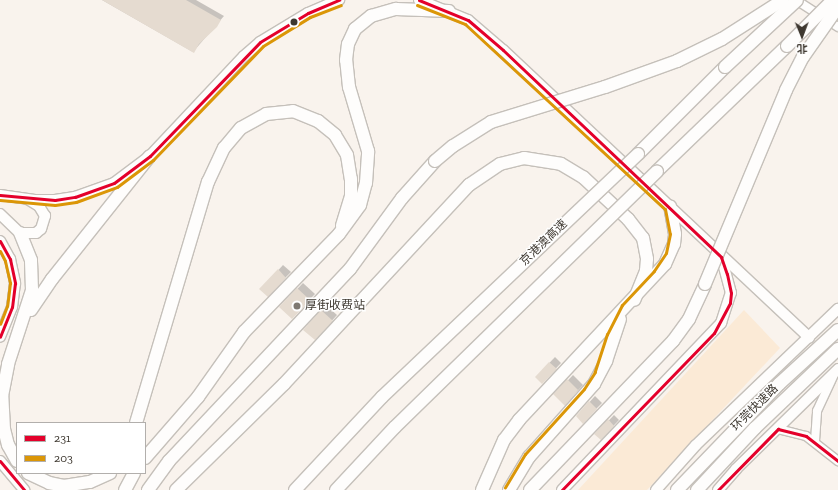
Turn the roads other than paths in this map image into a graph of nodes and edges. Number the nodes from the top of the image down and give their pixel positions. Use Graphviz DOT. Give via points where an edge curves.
graph roads {
  1 [pos="330,0"];
  2 [pos="339,0"];
  3 [pos="419,0"];
  4 [pos="783,0"];
  5 [pos="796,0"];
  6 [pos="833,0"];
  7 [pos="838,7"];
  8 [pos="319,8"];
  9 [pos="449,12"];
  10 [pos="838,27"];
  11 [pos="150,156"];
  12 [pos="0,195"];
  13 [pos="26,199"];
  14 [pos="670,206"];
  15 [pos="0,214"];
  16 [pos="20,233"];
  17 [pos="339,234"];
  18 [pos="0,241"];
  19 [pos="721,257"];
  20 [pos="630,304"];
  21 [pos="838,309"];
  22 [pos="838,330"];
  23 [pos="19,332"];
  24 [pos="0,337"];
  25 [pos="809,337"];
  26 [pos="838,349"];
  27 [pos="837,370"];
  28 [pos="136,422"];
  29 [pos="778,429"];
  30 [pos="815,441"];
  31 [pos="146,457"];
  32 [pos="16,459"];
  33 [pos="0,461"];
  34 [pos="838,461"];
  35 [pos="28,474"];
  36 [pos="29,474"];
  37 [pos="108,474"];
  38 [pos="133,474"];
  39 [pos="535,487"];
  40 [pos="24,490"];
  41 [pos="43,490"];
  42 [pos="125,490"];
  43 [pos="148,490"];
  44 [pos="176,490"];
  45 [pos="295,490"];
  46 [pos="336,490"];
  47 [pos="482,490"];
  48 [pos="509,490"];
  49 [pos="562,490"];
  50 [pos="656,490"];
  51 [pos="677,490"];
  52 [pos="697,490"];
  53 [pos="718,490"];
  1 -- 8 [label="street"];
  2 -- 8 [label="main road"];
  3 -- 9 [label="main road"];
  4 -- 43 [label="highway, bridge" via="722,39 677,61 605,87 491,122 453,146 435,161 402,198 350,269 169,461"];
  5 -- 10 [label="street"];
  5 -- 45 [label="highway, 京港澳高速, bridge" via="382,397"];
  6 -- 46 [label="highway, bridge" via="395,427"];
  7 -- 39 [label="highway, bridge" via="813,42 789,83 689,319 673,340"];
  8 -- 11 [label="main road" via="277,31 244,56"];
  9 -- 14 [label="main road" via="468,20 503,50"];
  9 -- 17 [label="highway" via="410,9 383,12 362,22 351,38 346,60 348,78 366,140 368,173 360,205"];
  11 -- 13 [label="main road" via="114,183 95,191 55,200"];
  11 -- 23 [label="highway" via="52,278"];
  12 -- 13 [label="main road"];
  13 -- 16 [label="main road" via="39,206 45,216 44,222 36,233"];
  14 -- 19 [label="main road"];
  14 -- 20 [label="highway" via="675,234 671,255"];
  15 -- 16 [label="main road"];
  16 -- 23 [label="highway" via="30,252 33,280"];
  17 -- 28 [label="highway" via="349,204 351,179 347,155 335,135 318,121 293,111 266,114 241,128 224,148 208,182"];
  17 -- 31 [label="highway" via="244,332 198,397"];
  18 -- 24 [label="main road" via="10,259 15,283 12,307"];
  19 -- 25 [label="main road"];
  19 -- 49 [label="main road" via="731,293 721,323"];
  20 -- 44 [label="highway" via="646,271 647,260 643,238 628,219 582,177 561,164 524,158 500,164 469,185 284,384"];
  20 -- 47 [label="highway" via="511,431 498,451"];
  20 -- 48 [label="highway" via="612,336 606,361 594,384 529,457"];
  21 -- 25 [label="main road"];
  22 -- 51 [label="highway, 环莞快速路" via="779,384"];
  23 -- 32 [label="highway" via="8,364 2,396 4,430"];
  25 -- 50 [label="main road" via="696,445"];
  26 -- 52 [label="highway, 环莞快速路" via="755,428"];
  27 -- 29 [label="main road"];
  27 -- 30 [label="street" via="817,411"];
  29 -- 30 [label="street" via="798,432"];
  29 -- 53 [label="main road"];
  30 -- 34 [label="street"];
  33 -- 40 [label="main road"];
  35 -- 41 [label="highway"];
  36 -- 37 [label="highway" via="49,483 64,486 90,482"];
  38 -- 42 [label="highway"];
}
